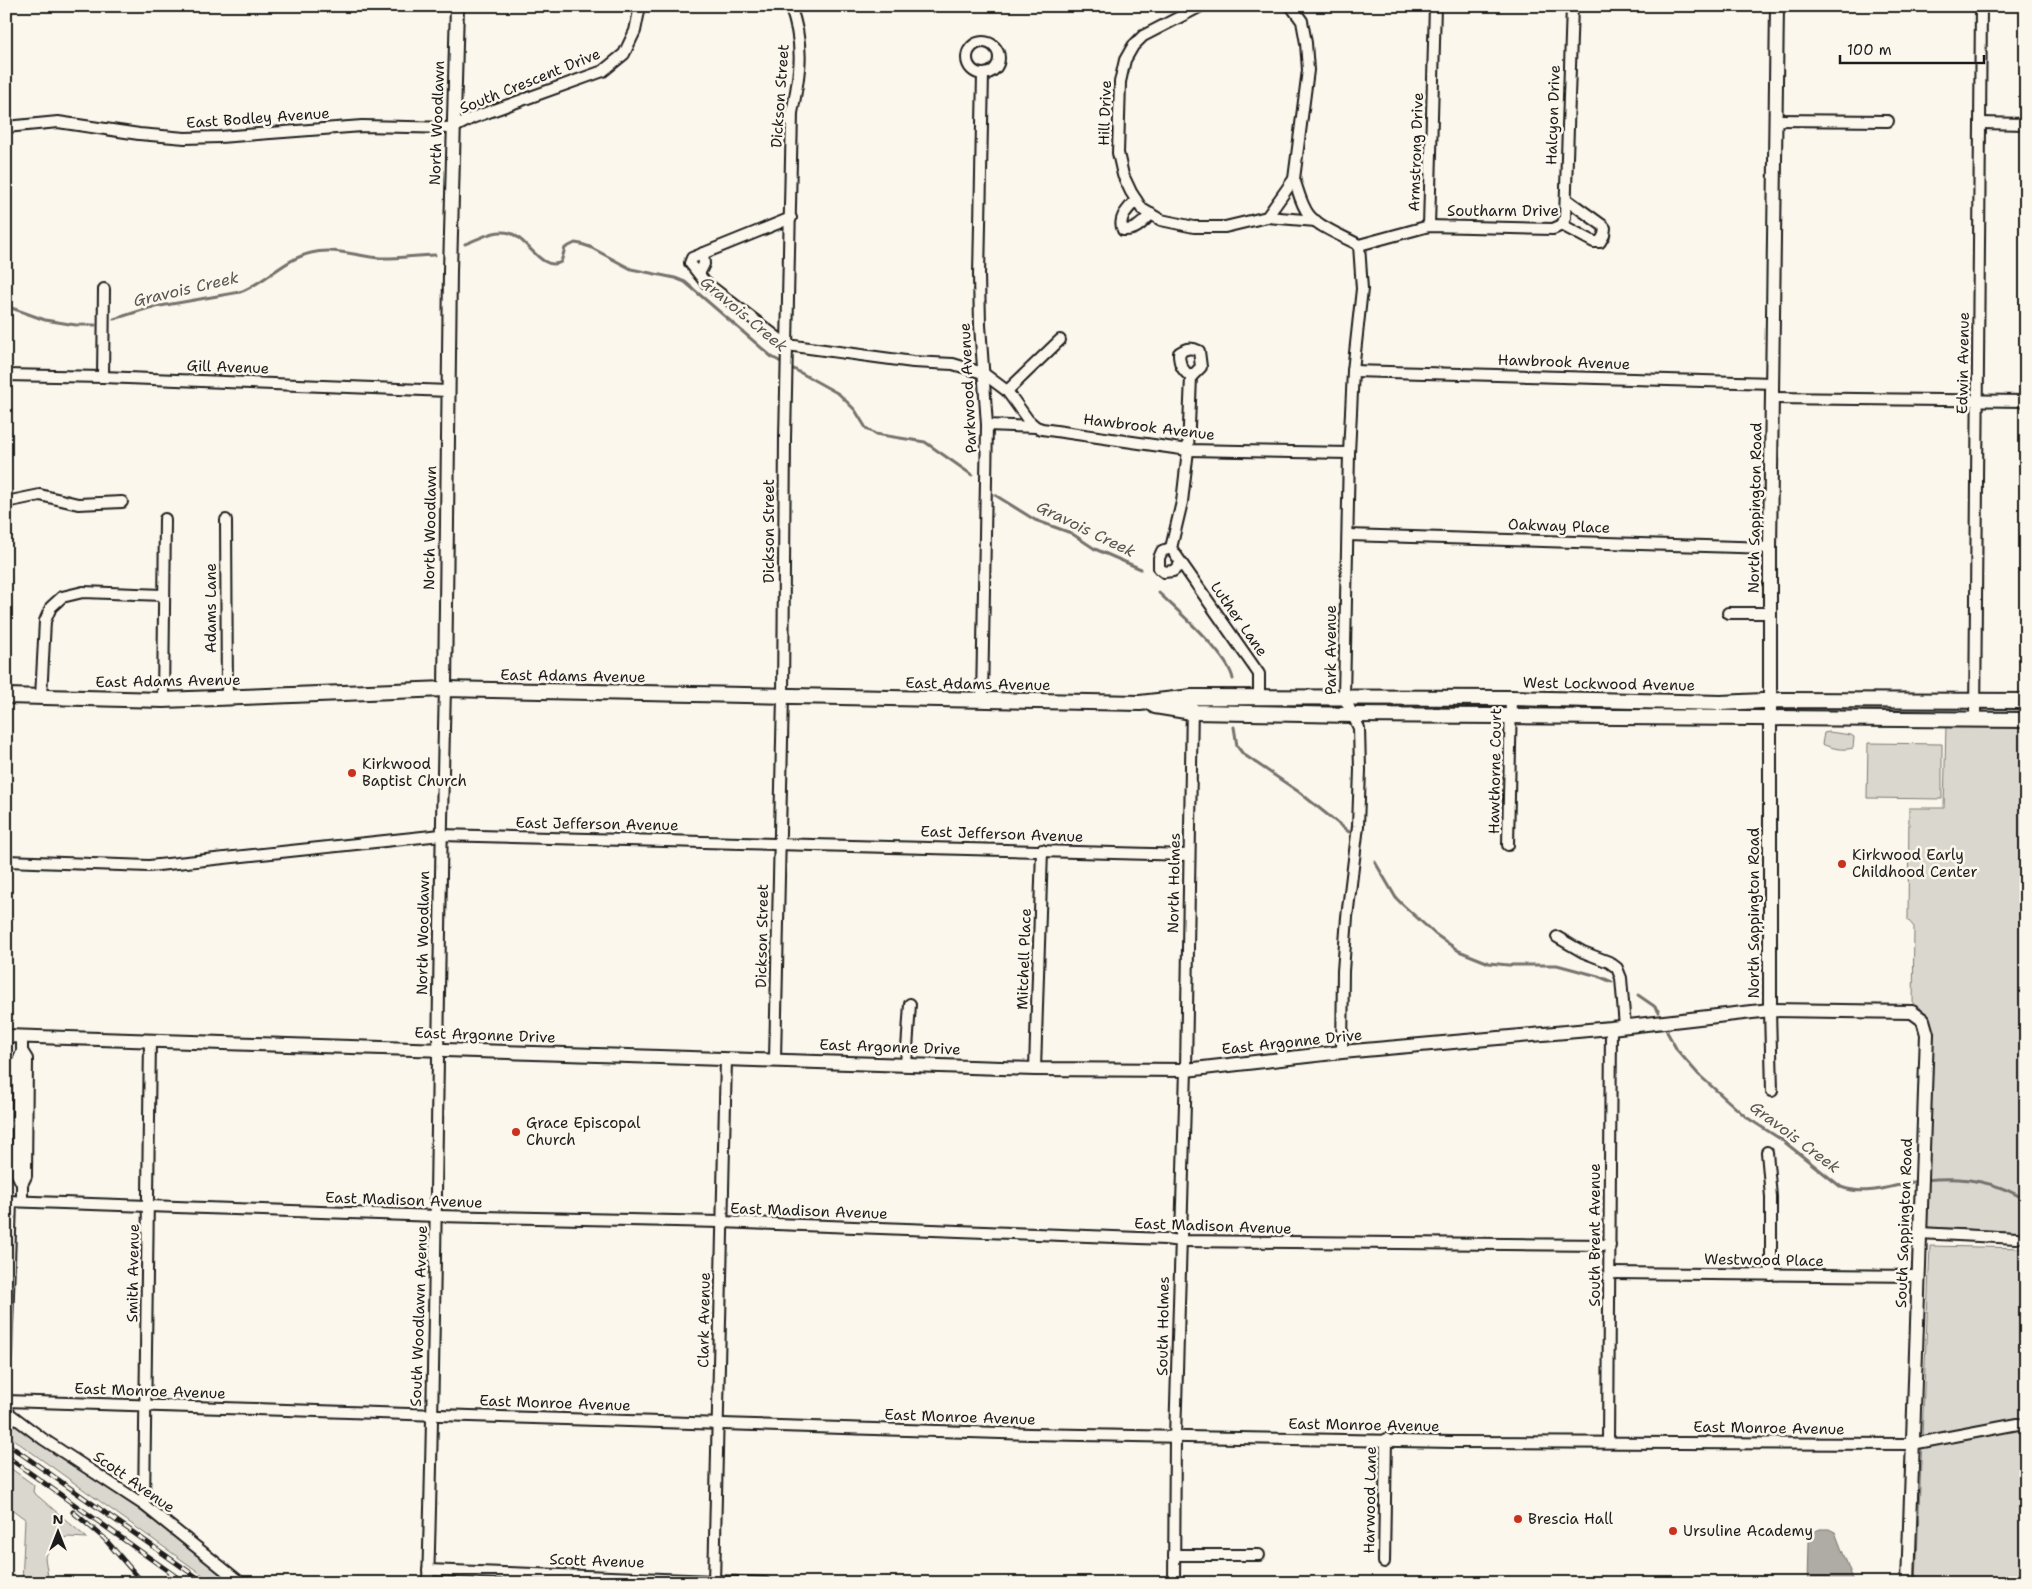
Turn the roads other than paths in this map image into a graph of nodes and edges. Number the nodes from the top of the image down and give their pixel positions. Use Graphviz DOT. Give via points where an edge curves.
graph roads {
  1 [pos="640,6"];
  2 [pos="790,6"];
  3 [pos="1201,6"];
  4 [pos="1291,6"];
  5 [pos="1435,6"];
  6 [pos="1572,6"];
  7 [pos="1777,6"];
  8 [pos="1981,6"];
  9 [pos="454,7"];
  10 [pos="983,74"];
  11 [pos="1775,120"];
  12 [pos="1888,121"];
  13 [pos="1981,123"];
  14 [pos="2026,124"];
  15 [pos="6,127"];
  16 [pos="453,128"];
  17 [pos="1294,179"];
  18 [pos="1566,199"];
  19 [pos="1136,200"];
  20 [pos="1151,214"];
  21 [pos="1267,217"];
  22 [pos="791,218"];
  23 [pos="1316,221"];
  24 [pos="1562,225"];
  25 [pos="1430,226"];
  26 [pos="1359,245"];
  27 [pos="104,289"];
  28 [pos="1060,340"];
  29 [pos="787,345"];
  30 [pos="1353,371"];
  31 [pos="984,374"];
  32 [pos="6,376"];
  33 [pos="102,377"];
  34 [pos="1190,377"];
  35 [pos="1773,383"];
  36 [pos="448,391"];
  37 [pos="1007,391"];
  38 [pos="1773,398"];
  39 [pos="1978,400"];
  40 [pos="2026,401"];
  41 [pos="987,425"];
  42 [pos="1036,427"];
  43 [pos="1188,450"];
  44 [pos="1349,453"];
  45 [pos="6,502"];
  46 [pos="122,502"];
  47 [pos="165,519"];
  48 [pos="226,520"];
  49 [pos="1348,535"];
  50 [pos="1171,548"];
  51 [pos="1770,548"];
  52 [pos="1181,564"];
  53 [pos="163,595"];
  54 [pos="1728,613"];
  55 [pos="1771,613"];
  56 [pos="444,690"];
  57 [pos="6,696"];
  58 [pos="227,696"];
  59 [pos="783,696"];
  60 [pos="41,697"];
  61 [pos="1192,697"];
  62 [pos="1259,697"];
  63 [pos="1344,698"];
  64 [pos="1511,698"];
  65 [pos="163,700"];
  66 [pos="982,700"];
  67 [pos="1770,701"];
  68 [pos="1974,701"];
  69 [pos="2026,701"];
  70 [pos="1140,703"];
  71 [pos="1192,712"];
  72 [pos="1352,715"];
  73 [pos="1510,717"];
  74 [pos="1770,717"];
  75 [pos="1975,719"];
  76 [pos="2026,720"];
  77 [pos="441,835"];
  78 [pos="779,843"];
  79 [pos="1508,845"];
  80 [pos="1042,850"];
  81 [pos="1189,855"];
  82 [pos="6,861"];
  83 [pos="1557,937"];
  84 [pos="910,1004"];
  85 [pos="1770,1010"];
  86 [pos="1625,1027"];
  87 [pos="1610,1028"];
  88 [pos="6,1036"];
  89 [pos="22,1036"];
  90 [pos="150,1041"];
  91 [pos="438,1050"];
  92 [pos="1342,1052"];
  93 [pos="726,1058"];
  94 [pos="775,1059"];
  95 [pos="906,1064"];
  96 [pos="1035,1069"];
  97 [pos="1186,1070"];
  98 [pos="1772,1091"];
  99 [pos="1767,1152"];
  100 [pos="9,1201"];
  101 [pos="22,1201"];
  102 [pos="148,1207"];
  103 [pos="437,1216"];
  104 [pos="721,1222"];
  105 [pos="1919,1233"];
  106 [pos="2017,1238"];
  107 [pos="1180,1241"];
  108 [pos="1610,1245"];
  109 [pos="1610,1273"];
  110 [pos="1771,1275"];
  111 [pos="1918,1276"];
  112 [pos="6,1356"];
  113 [pos="6,1401"];
  114 [pos="146,1406"];
  115 [pos="6,1411"];
  116 [pos="431,1414"];
  117 [pos="716,1424"];
  118 [pos="2026,1425"];
  119 [pos="1175,1438"];
  120 [pos="1386,1439"];
  121 [pos="1608,1441"];
  122 [pos="1912,1444"];
  123 [pos="144,1505"];
  124 [pos="1174,1555"];
  125 [pos="1259,1555"];
  126 [pos="1384,1562"];
  127 [pos="428,1570"];
  128 [pos="2026,1579"];
  129 [pos="714,1582"];
  130 [pos="241,1583"];
  131 [pos="428,1583"];
  132 [pos="765,1583"];
  133 [pos="1174,1583"];
  134 [pos="1908,1583"];
  135 [pos="2018,1583"];
  1 -- 16 [label="street, South Crescent Drive" via="635,31 624,54 604,71 472,118"];
  2 -- 22 [label="street, Dickson Street" via="801,48 792,112"];
  3 -- 19 [label="street, Hill Drive" via="1144,36 1125,60 1120,82 1118,153 1123,175"];
  4 -- 17 [label="street, Hill Drive" via="1302,20 1308,70"];
  5 -- 25 [label="street, Armstrong Drive"];
  6 -- 18 [label="street, Halcyon Drive"];
  7 -- 11 [label="street, North Sappington Road"];
  8 -- 13 [label="street, Edwin Avenue"];
  9 -- 16 [label="street, North Woodlawn"];
  10 -- 31 [label="street, Parkwood Avenue" via="979,275"];
  11 -- 12 [label="street"];
  11 -- 35 [label="street, North Sappington Road"];
  13 -- 14 [label="street"];
  13 -- 39 [label="street, Edwin Avenue"];
  15 -- 16 [label="street, East Bodley Avenue" via="58,122 185,138 362,126"];
  16 -- 36 [label="street, North Woodlawn"];
  17 -- 21 [label="street, Hill Drive"];
  17 -- 23 [label="street, Hill Drive" via="1308,215"];
  18 -- 24 [label="street, Halcyon Drive"];
  18 -- 24 [label="street, Southarm Drive" via="1602,225 1604,235 1600,242 1594,242"];
  19 -- 20 [label="street, Hill Drive"];
  19 -- 20 [label="street" via="1122,217 1123,230 1138,227"];
  20 -- 21 [label="street, Hill Drive" via="1161,220 1194,227 1225,227"];
  21 -- 23 [label="street, Hill Drive"];
  22 -- 29 [label="street, Dickson Street"];
  22 -- 29 [label="street" via="692,258 690,263 705,282"];
  23 -- 26 [label="street, Hill Drive"];
  24 -- 25 [label="street, Southarm Drive" via="1553,229"];
  25 -- 26 [label="street, Armstrong Drive"];
  26 -- 30 [label="street, Park Avenue" via="1362,289"];
  27 -- 33 [label="street"];
  28 -- 37 [label="street"];
  29 -- 31 [label="street" via="913,362 953,364"];
  29 -- 59 [label="street, Dickson Street"];
  30 -- 35 [label="street, Hawbrook Avenue"];
  30 -- 44 [label="street, Park Avenue"];
  31 -- 37 [label="street"];
  31 -- 41 [label="street, Parkwood Avenue"];
  32 -- 33 [label="street, Gill Avenue"];
  33 -- 36 [label="street, Gill Avenue"];
  34 -- 43 [label="street"];
  35 -- 38 [label="street, North Sappington Road"];
  36 -- 56 [label="street, North Woodlawn"];
  37 -- 42 [label="street"];
  38 -- 39 [label="street"];
  38 -- 51 [label="street, North Sappington Road"];
  39 -- 40 [label="street"];
  39 -- 68 [label="street, Edwin Avenue"];
  41 -- 42 [label="street, Hawbrook Avenue"];
  41 -- 66 [label="street, Parkwood Avenue"];
  42 -- 43 [label="street, Hawbrook Avenue"];
  43 -- 44 [label="street, Hawbrook Avenue"];
  43 -- 50 [label="street" via="1182,502"];
  44 -- 49 [label="street, Park Avenue"];
  45 -- 46 [label="street" via="40,495 78,504"];
  47 -- 53 [label="street"];
  48 -- 58 [label="street, Adams Lane"];
  49 -- 51 [label="street, Oakway Place"];
  49 -- 63 [label="street, Park Avenue"];
  50 -- 52 [label="street, Luther Lane"];
  50 -- 52 [label="street" via="1162,550 1160,568 1164,572 1173,571"];
  51 -- 55 [label="street, North Sappington Road"];
  52 -- 62 [label="street, Luther Lane" via="1259,674"];
  53 -- 60 [label="street" via="83,592 62,597 51,606 45,621"];
  53 -- 65 [label="street"];
  54 -- 55 [label="street"];
  55 -- 67 [label="street, North Sappington Road"];
  56 -- 58 [label="main road, East Adams Avenue"];
  56 -- 59 [label="main road, East Adams Avenue"];
  56 -- 77 [label="street, North Woodlawn"];
  57 -- 60 [label="main road, East Adams Avenue"];
  58 -- 65 [label="main road, East Adams Avenue"];
  59 -- 66 [label="main road, East Adams Avenue"];
  59 -- 78 [label="street, Dickson Street"];
  60 -- 65 [label="main road, East Adams Avenue"];
  61 -- 62 [label="main road, West Lockwood Avenue"];
  61 -- 70 [label="main road, East Adams Avenue"];
  61 -- 71 [label="street, North Holmes"];
  62 -- 63 [label="main road, West Lockwood Avenue"];
  63 -- 64 [label="main road, West Lockwood Avenue"];
  63 -- 72 [label="street, Park Avenue"];
  64 -- 67 [label="main road, West Lockwood Avenue" via="1720,703"];
  64 -- 73 [label="street, Hawthorne Court"];
  66 -- 70 [label="main road, East Adams Avenue"];
  67 -- 68 [label="main road, West Lockwood Avenue"];
  67 -- 74 [label="street, North Sappington Road"];
  68 -- 69 [label="main road, West Lockwood Avenue"];
  68 -- 75 [label="street, Edwin Avenue"];
  70 -- 71 [label="main road, East Adams Avenue"];
  71 -- 72 [label="main road, West Lockwood Avenue"];
  71 -- 81 [label="street, North Holmes"];
  72 -- 73 [label="main road, West Lockwood Avenue"];
  72 -- 92 [label="street, Park Avenue" via="1359,728 1360,770 1358,826 1346,917"];
  73 -- 74 [label="main road, West Lockwood Avenue"];
  73 -- 79 [label="street, Hawthorne Court"];
  74 -- 75 [label="main road, West Lockwood Avenue"];
  74 -- 85 [label="street, North Sappington Road"];
  75 -- 76 [label="main road, West Lockwood Avenue"];
  77 -- 78 [label="street, East Jefferson Avenue"];
  77 -- 82 [label="street, East Jefferson Avenue" via="149,866"];
  77 -- 91 [label="street, North Woodlawn"];
  78 -- 80 [label="street, East Jefferson Avenue"];
  78 -- 94 [label="street, Dickson Street"];
  80 -- 81 [label="street, East Jefferson Avenue"];
  80 -- 96 [label="street, Mitchell Place"];
  81 -- 97 [label="street, North Holmes"];
  83 -- 86 [label="street" via="1617,968 1621,978"];
  84 -- 95 [label="street"];
  85 -- 86 [label="street, East Argonne Drive"];
  85 -- 98 [label="street"];
  85 -- 105 [label="street, South Sappington Road" via="1907,1012 1920,1017 1927,1034"];
  86 -- 87 [label="street, East Argonne Drive"];
  87 -- 92 [label="street, East Argonne Drive"];
  87 -- 108 [label="street, South Brent Avenue"];
  88 -- 89 [label="street, East Argonne Drive"];
  89 -- 90 [label="street, East Argonne Drive"];
  89 -- 101 [label="street" via="18,1061 17,1165"];
  90 -- 91 [label="street, East Argonne Drive"];
  90 -- 102 [label="street, Smith Avenue"];
  91 -- 93 [label="street, East Argonne Drive"];
  91 -- 103 [label="street, South Woodlawn Avenue"];
  92 -- 97 [label="street, East Argonne Drive"];
  93 -- 94 [label="street, East Argonne Drive"];
  93 -- 104 [label="street, Clark Avenue"];
  94 -- 95 [label="street, East Argonne Drive"];
  95 -- 96 [label="street, East Argonne Drive"];
  96 -- 97 [label="street, East Argonne Drive"];
  97 -- 107 [label="street, South Holmes"];
  99 -- 110 [label="street" via="1771,1197"];
  100 -- 101 [label="street, East Madison Avenue"];
  100 -- 112 [label="street"];
  101 -- 102 [label="street, East Madison Avenue"];
  102 -- 103 [label="street, East Madison Avenue"];
  102 -- 114 [label="street, Smith Avenue"];
  103 -- 104 [label="street, East Madison Avenue"];
  103 -- 116 [label="street, South Woodlawn Avenue"];
  104 -- 107 [label="street, East Madison Avenue"];
  104 -- 117 [label="street, Clark Avenue"];
  105 -- 106 [label="street"];
  105 -- 111 [label="street, South Sappington Road"];
  107 -- 108 [label="street, East Madison Avenue"];
  107 -- 119 [label="street, South Holmes"];
  108 -- 109 [label="street, South Brent Avenue"];
  109 -- 110 [label="street, Westwood Place"];
  109 -- 121 [label="street, South Brent Avenue"];
  110 -- 111 [label="street, Westwood Place"];
  111 -- 122 [label="street, South Sappington Road"];
  113 -- 114 [label="street, East Monroe Avenue"];
  114 -- 116 [label="street, East Monroe Avenue"];
  114 -- 123 [label="street, Smith Avenue"];
  115 -- 123 [label="street, Scott Avenue"];
  116 -- 117 [label="street, East Monroe Avenue"];
  116 -- 127 [label="street, South Woodlawn Avenue"];
  117 -- 119 [label="street, East Monroe Avenue"];
  117 -- 129 [label="street, Clark Avenue"];
  118 -- 122 [label="street, East Monroe Avenue"];
  119 -- 120 [label="street, East Monroe Avenue"];
  119 -- 124 [label="street, South Holmes"];
  120 -- 121 [label="street, East Monroe Avenue"];
  120 -- 126 [label="street, Harwood Lane"];
  121 -- 122 [label="street, East Monroe Avenue"];
  122 -- 134 [label="street, South Sappington Road"];
  123 -- 130 [label="street, Scott Avenue"];
  124 -- 125 [label="street"];
  124 -- 133 [label="street, South Holmes"];
  127 -- 129 [label="street, Scott Avenue"];
  127 -- 131 [label="street, South Woodlawn Avenue"];
  128 -- 135 [label="street"];
  129 -- 132 [label="street, Scott Avenue"];
}
